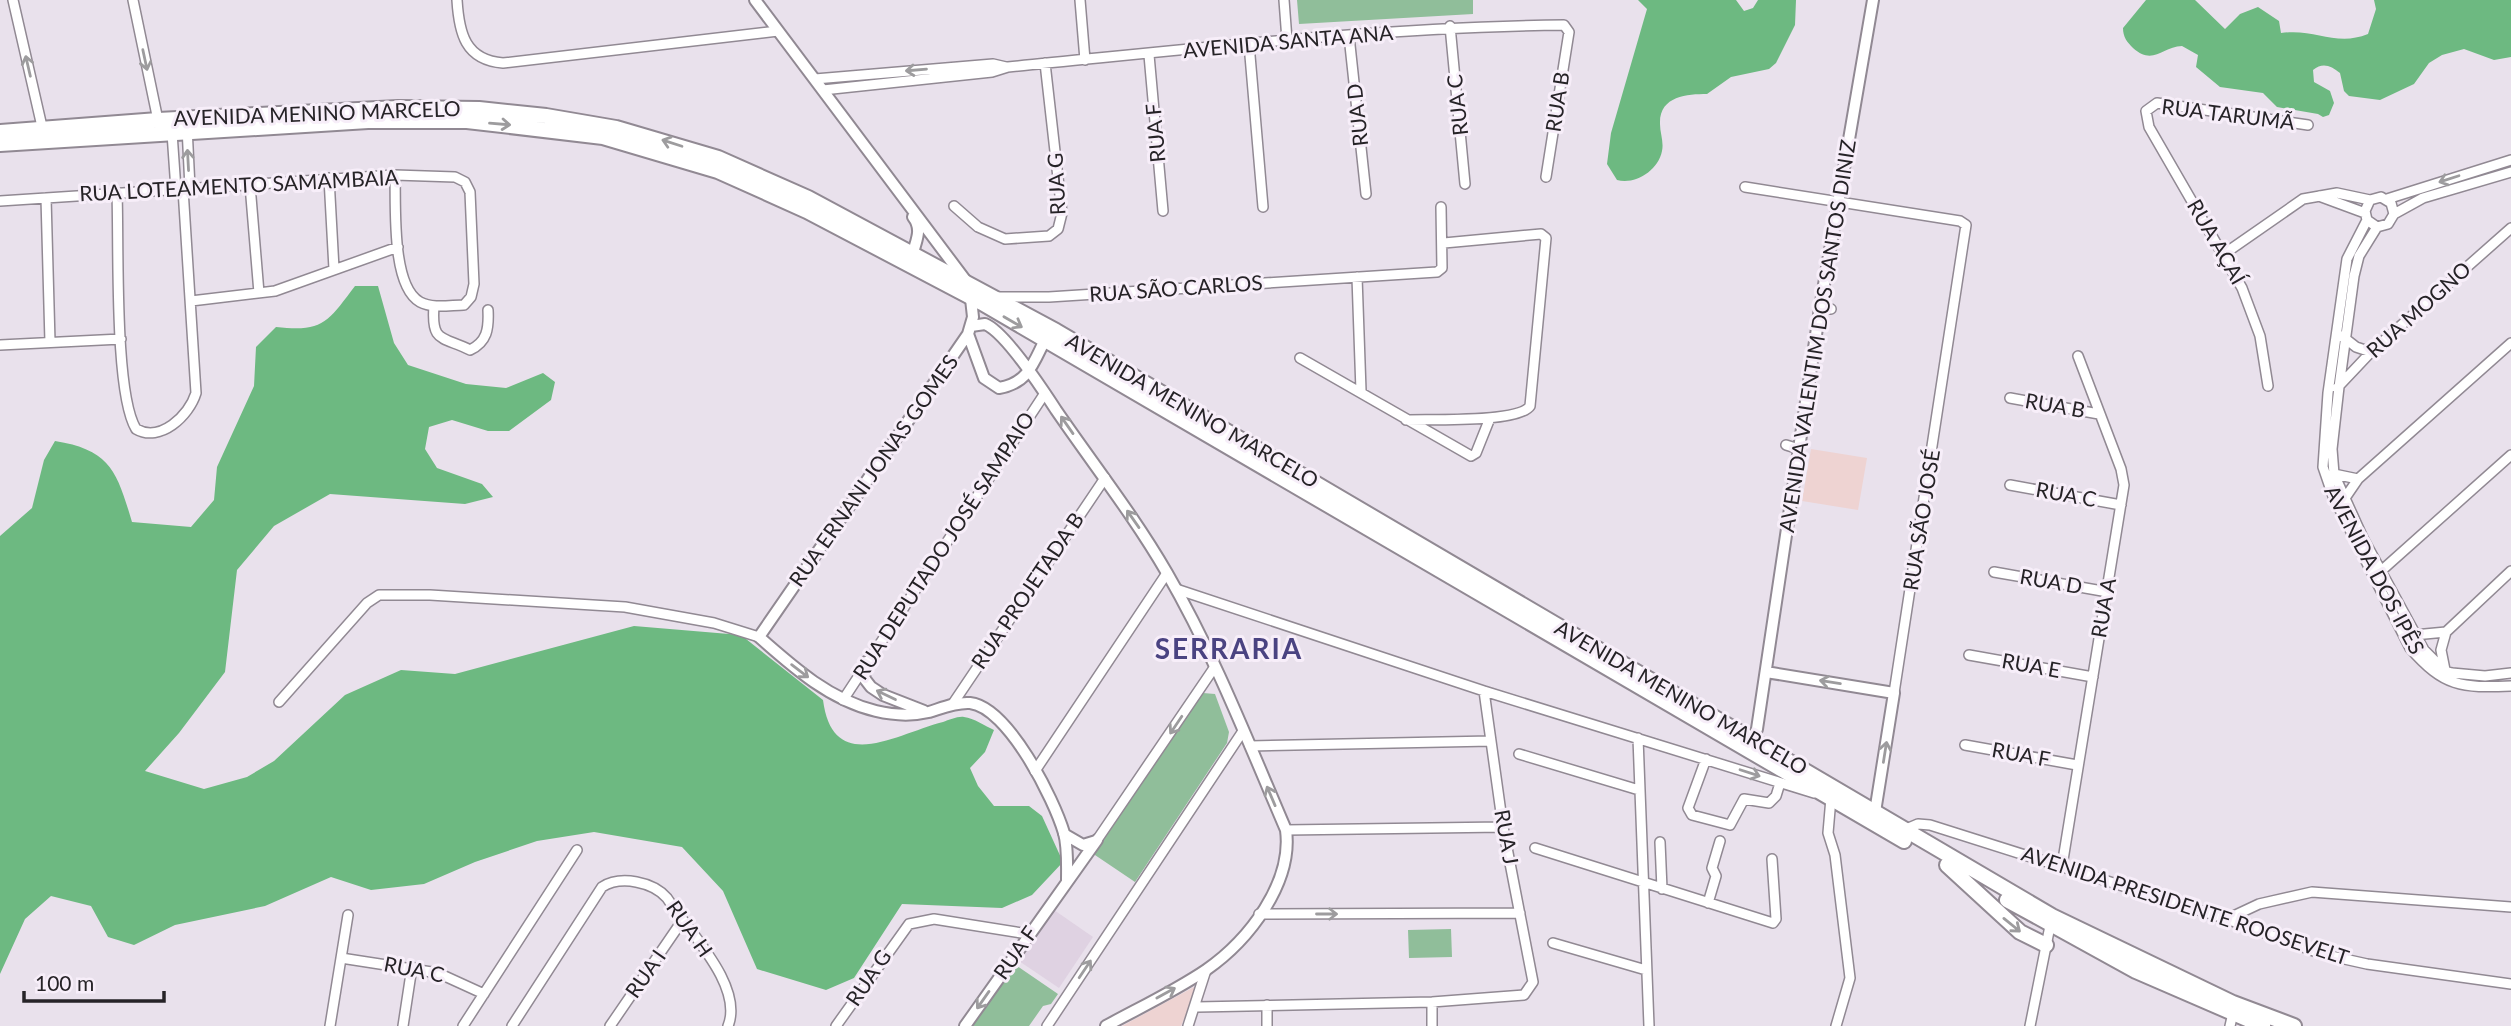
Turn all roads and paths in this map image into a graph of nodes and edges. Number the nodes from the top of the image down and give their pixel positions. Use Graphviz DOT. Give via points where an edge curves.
graph roads {
  1 [pos="13,0"];
  2 [pos="133,0"];
  3 [pos="457,0"];
  4 [pos="755,0"];
  5 [pos="1080,0"];
  6 [pos="1284,0"];
  7 [pos="1873,0"];
  8 [pos="1450,26"];
  9 [pos="1567,27"];
  10 [pos="778,31"];
  11 [pos="1349,36"];
  12 [pos="1287,40"];
  13 [pos="1250,44"];
  14 [pos="1149,55"];
  15 [pos="1085,60"];
  16 [pos="1045,63"];
  17 [pos="1008,67"];
  18 [pos="814,79"];
  19 [pos="822,90"];
  20 [pos="2148,107"];
  21 [pos="2308,125"];
  22 [pos="173,127"];
  23 [pos="43,131"];
  24 [pos="0,132"];
  25 [pos="0,144"];
  26 [pos="2511,160"];
  27 [pos="2511,172"];
  28 [pos="395,175"];
  29 [pos="329,177"];
  30 [pos="1546,177"];
  31 [pos="1465,184"];
  32 [pos="250,185"];
  33 [pos="1745,187"];
  34 [pos="183,189"];
  35 [pos="117,194"];
  36 [pos="1366,194"];
  37 [pos="2317,195"];
  38 [pos="46,198"];
  39 [pos="2387,199"];
  40 [pos="2370,200"];
  41 [pos="0,201"];
  42 [pos="1838,204"];
  43 [pos="954,206"];
  44 [pos="1263,207"];
  45 [pos="1441,207"];
  46 [pos="1163,211"];
  47 [pos="2394,214"];
  48 [pos="2366,216"];
  49 [pos="2377,226"];
  50 [pos="2511,228"];
  51 [pos="1444,243"];
  52 [pos="398,247"];
  53 [pos="2224,254"];
  54 [pos="912,259"];
  55 [pos="334,269"];
  56 [pos="1357,277"];
  57 [pos="967,284"];
  58 [pos="259,293"];
  59 [pos="994,297"];
  60 [pos="971,299"];
  61 [pos="191,300"];
  62 [pos="434,306"];
  63 [pos="488,310"];
  64 [pos="970,330"];
  65 [pos="2340,334"];
  66 [pos="1048,335"];
  67 [pos="121,339"];
  68 [pos="50,342"];
  69 [pos="2511,343"];
  70 [pos="0,345"];
  71 [pos="2371,352"];
  72 [pos="2078,356"];
  73 [pos="1300,358"];
  74 [pos="1030,373"];
  75 [pos="2268,386"];
  76 [pos="2339,387"];
  77 [pos="1361,391"];
  78 [pos="1045,393"];
  79 [pos="2328,393"];
  80 [pos="2010,398"];
  81 [pos="2099,414"];
  82 [pos="1490,418"];
  83 [pos="1406,420"];
  84 [pos="1786,446"];
  85 [pos="1799,449"];
  86 [pos="2511,455"];
  87 [pos="2334,474"];
  88 [pos="1105,478"];
  89 [pos="2358,479"];
  90 [pos="2010,485"];
  91 [pos="2345,498"];
  92 [pos="2121,505"];
  93 [pos="2381,571"];
  94 [pos="2511,571"];
  95 [pos="1994,572"];
  96 [pos="1167,573"];
  97 [pos="1176,589"];
  98 [pos="2108,592"];
  99 [pos="2446,632"];
  100 [pos="2414,635"];
  101 [pos="760,638"];
  102 [pos="1969,656"];
  103 [pos="866,662"];
  104 [pos="1214,668"];
  105 [pos="2445,671"];
  106 [pos="1766,672"];
  107 [pos="2511,673"];
  108 [pos="2093,677"];
  109 [pos="2511,686"];
  110 [pos="1484,691"];
  111 [pos="1895,693"];
  112 [pos="844,700"];
  113 [pos="279,702"];
  114 [pos="951,705"];
  115 [pos="927,712"];
  116 [pos="1243,731"];
  117 [pos="1638,738"];
  118 [pos="1491,741"];
  119 [pos="1751,745"];
  120 [pos="1965,745"];
  121 [pos="1250,746"];
  122 [pos="1519,754"];
  123 [pos="1706,759"];
  124 [pos="2077,765"];
  125 [pos="1035,771"];
  126 [pos="1780,783"];
  127 [pos="1639,790"];
  128 [pos="1826,795"];
  129 [pos="1875,812"];
  130 [pos="1503,827"];
  131 [pos="1286,830"];
  132 [pos="1904,830"];
  133 [pos="1064,834"];
  134 [pos="1097,840"];
  135 [pos="1720,841"];
  136 [pos="1660,842"];
  137 [pos="1535,848"];
  138 [pos="578,850"];
  139 [pos="1772,859"];
  140 [pos="1947,865"];
  141 [pos="2062,866"];
  142 [pos="1068,881"];
  143 [pos="1644,884"];
  144 [pos="1662,889"];
  145 [pos="1708,903"];
  146 [pos="2511,907"];
  147 [pos="1521,913"];
  148 [pos="1259,914"];
  149 [pos="348,915"];
  150 [pos="2227,919"];
  151 [pos="682,921"];
  152 [pos="2051,921"];
  153 [pos="1028,934"];
  154 [pos="1553,943"];
  155 [pos="2046,944"];
  156 [pos="341,958"];
  157 [pos="412,967"];
  158 [pos="1206,970"];
  159 [pos="1646,970"];
  160 [pos="2511,984"];
  161 [pos="484,993"];
  162 [pos="1432,1002"];
  163 [pos="1267,1005"];
  164 [pos="1197,1007"];
  165 [pos="2232,1020"];
  166 [pos="330,1026"];
  167 [pos="403,1026"];
  168 [pos="463,1026"];
  169 [pos="512,1026"];
  170 [pos="610,1026"];
  171 [pos="728,1026"];
  172 [pos="836,1026"];
  173 [pos="965,1026"];
  174 [pos="1048,1026"];
  175 [pos="1106,1026"];
  176 [pos="1188,1026"];
  177 [pos="1267,1026"];
  178 [pos="1432,1026"];
  179 [pos="1649,1026"];
  180 [pos="1836,1026"];
  181 [pos="2030,1026"];
  182 [pos="2263,1026"];
  183 [pos="2294,1026"];
  23 -- 1 [label="street, one-way"];
  2 -- 22 [label="street, one-way"];
  3 -- 10 [label="street" via="467,46 487,62"];
  4 -- 10 [label="street"];
  5 -- 15 [label="street"];
  6 -- 12 [label="street"];
  7 -- 42 [label="street, AVENIDA VALENTIM DOS SANTOS DINIZ"];
  8 -- 9 [label="street, AVENIDA SANTA ANA"];
  8 -- 11 [label="street, AVENIDA SANTA ANA"];
  8 -- 31 [label="street, RUA C"];
  9 -- 30 [label="street, RUA B"];
  10 -- 18 [label="street"];
  11 -- 12 [label="street, AVENIDA SANTA ANA"];
  11 -- 36 [label="street, RUA D"];
  12 -- 13 [label="street, AVENIDA SANTA ANA"];
  13 -- 14 [label="street, AVENIDA SANTA ANA"];
  13 -- 44 [label="street"];
  14 -- 15 [label="street, AVENIDA SANTA ANA"];
  14 -- 46 [label="street, RUA F"];
  15 -- 16 [label="street, AVENIDA SANTA ANA"];
  16 -- 17 [label="street, AVENIDA SANTA ANA"];
  16 -- 43 [label="street, RUA G" via="1061,206 1058,229 1049,236 1005,239 978,228"];
  17 -- 18 [label="street, AVENIDA SANTA ANA, one-way" via="993,64"];
  17 -- 19 [label="street, AVENIDA SANTA ANA"];
  18 -- 19 [label="street"];
  19 -- 54 [label="street" via="918,224"];
  19 -- 57 [label="street"];
  20 -- 21 [label="street, RUA TARUMÃ" via="2157,103"];
  20 -- 53 [label="street, RUA AÇAÍ" via="2147,123"];
  22 -- 23 [label="main road, AVENIDA MENINO MARCELO"];
  22 -- 25 [label="main road, AVENIDA MENINO MARCELO"];
  22 -- 34 [label="street"];
  34 -- 22 [label="street, one-way"];
  22 -- 54 [label="main road, AVENIDA MENINO MARCELO" via="443,108 546,116 616,128 719,159 808,198"];
  23 -- 24 [label="main road, AVENIDA MENINO MARCELO"];
  26 -- 39 [label="street, one-way"];
  27 -- 47 [label="street, AVENIDA DOS IPÊS" via="2423,198"];
  28 -- 29 [label="street, RUA LOTEAMENTO SAMAMBAIA"];
  28 -- 52 [label="street"];
  28 -- 62 [label="street, RUA LOTEAMENTO SAMAMBAIA" via="455,177 465,182 470,192 471,297 464,305"];
  29 -- 32 [label="street, RUA LOTEAMENTO SAMAMBAIA"];
  29 -- 55 [label="street"];
  32 -- 34 [label="street, RUA LOTEAMENTO SAMAMBAIA"];
  32 -- 58 [label="street"];
  33 -- 42 [label="street"];
  34 -- 35 [label="street, RUA LOTEAMENTO SAMAMBAIA"];
  34 -- 61 [label="street"];
  35 -- 38 [label="street, RUA LOTEAMENTO SAMAMBAIA"];
  35 -- 67 [label="street"];
  37 -- 40 [label="street" via="2337,193"];
  37 -- 48 [label="street"];
  37 -- 53 [label="street" via="2281,213"];
  38 -- 41 [label="street, RUA LOTEAMENTO SAMAMBAIA"];
  38 -- 68 [label="street"];
  39 -- 40 [label="street"];
  39 -- 47 [label="street"];
  40 -- 48 [label="street, AVENIDA DOS IPÊS"];
  42 -- 85 [label="street, AVENIDA VALENTIM DOS SANTOS DINIZ" via="1826,308"];
  42 -- 111 [label="street, RUA SÃO JOSÉ" via="1960,221 1967,227"];
  45 -- 51 [label="street"];
  47 -- 49 [label="street, AVENIDA DOS IPÊS" via="2388,224"];
  48 -- 49 [label="street"];
  48 -- 65 [label="street, AVENIDA DOS IPÊS" via="2347,259"];
  49 -- 65 [label="street, AVENIDA DOS IPÊS" via="2359,256"];
  50 -- 71 [label="street, RUA MOGNO"];
  51 -- 56 [label="street, RUA SÃO CARLOS" via="1441,270"];
  51 -- 82 [label="street" via="1541,234 1546,238 1530,405 1521,414"];
  52 -- 55 [label="street"];
  52 -- 62 [label="street" via="407,287 421,303"];
  53 -- 75 [label="street, RUA AÇAÍ" via="2254,314"];
  54 -- 57 [label="main road, AVENIDA MENINO MARCELO"];
  54 -- 60 [label="main road, AVENIDA MENINO MARCELO"];
  55 -- 58 [label="street"];
  56 -- 59 [label="street, RUA SÃO CARLOS"];
  56 -- 77 [label="street"];
  57 -- 59 [label="main road, AVENIDA MENINO MARCELO"];
  58 -- 61 [label="street"];
  59 -- 66 [label="main road, AVENIDA MENINO MARCELO"];
  60 -- 64 [label="street"];
  60 -- 66 [label="main road, AVENIDA MENINO MARCELO, one-way"];
  61 -- 67 [label="street" via="196,393 187,410 159,433 150,435 136,429 127,409"];
  62 -- 63 [label="street" via="433,328 438,337 470,350 486,335"];
  64 -- 74 [label="street" via="985,324 995,329"];
  64 -- 74 [label="street" via="984,377 993,385 1016,384"];
  64 -- 101 [label="street, RUA ERNANI JONAS GOMES"];
  65 -- 71 [label="street"];
  65 -- 76 [label="street, AVENIDA DOS IPÊS"];
  65 -- 79 [label="street, AVENIDA DOS IPÊS"];
  66 -- 74 [label="street"];
  66 -- 119 [label="main road, AVENIDA MENINO MARCELO"];
  67 -- 68 [label="street"];
  68 -- 70 [label="street"];
  69 -- 89 [label="street"];
  71 -- 76 [label="street, RUA MOGNO"];
  72 -- 81 [label="street, RUA A"];
  73 -- 77 [label="street"];
  74 -- 78 [label="street"];
  76 -- 79 [label="street, RUA MOGNO"];
  76 -- 87 [label="street, AVENIDA DOS IPÊS"];
  77 -- 83 [label="street"];
  88 -- 78 [label="street, one-way"];
  78 -- 103 [label="street, RUA DEPUTADO JOSÉ SAMPAIO"];
  79 -- 109 [label="street, AVENIDA DOS IPÊS" via="2323,445 2326,479 2410,648 2441,679 2479,687"];
  80 -- 81 [label="street, RUA B"];
  81 -- 92 [label="street, RUA A" via="2121,469"];
  82 -- 83 [label="street"];
  82 -- 83 [label="street" via="1473,456"];
  84 -- 85 [label="street"];
  85 -- 106 [label="street, AVENIDA VALENTIM DOS SANTOS DINIZ"];
  86 -- 93 [label="street"];
  87 -- 89 [label="street"];
  87 -- 91 [label="street, AVENIDA DOS IPÊS"];
  96 -- 88 [label="street, one-way"];
  88 -- 114 [label="street, RUA PROJETADA B"];
  89 -- 91 [label="street"];
  90 -- 92 [label="street, RUA C"];
  91 -- 93 [label="street, AVENIDA DOS IPÊS"];
  92 -- 98 [label="street, RUA A"];
  93 -- 100 [label="street, AVENIDA DOS IPÊS"];
  94 -- 99 [label="street"];
  95 -- 98 [label="street, RUA D"];
  96 -- 97 [label="street"];
  96 -- 125 [label="street"];
  97 -- 104 [label="street"];
  97 -- 110 [label="street"];
  98 -- 108 [label="street, RUA A"];
  99 -- 100 [label="street"];
  99 -- 105 [label="street" via="2441,650"];
  100 -- 105 [label="street, AVENIDA DOS IPÊS"];
  101 -- 112 [label="street, one-way"];
  101 -- 113 [label="street" via="714,623 625,607 379,596 367,603"];
  102 -- 108 [label="street, RUA E"];
  103 -- 112 [label="street, RUA DEPUTADO JOSÉ SAMPAIO"];
  115 -- 103 [label="street, one-way" via="871,687 864,678"];
  104 -- 116 [label="street"];
  104 -- 134 [label="street, one-way"];
  105 -- 107 [label="street, AVENIDA DOS IPÊS" via="2465,676"];
  111 -- 106 [label="street, one-way"];
  106 -- 119 [label="street, AVENIDA VALENTIM DOS SANTOS DINIZ"];
  108 -- 124 [label="street, RUA A"];
  110 -- 117 [label="street"];
  110 -- 118 [label="street, RUA J"];
  129 -- 111 [label="street, RUA SÃO JOSÉ, one-way"];
  112 -- 115 [label="street" via="878,711"];
  114 -- 115 [label="street"];
  114 -- 125 [label="street" via="970,703 997,715"];
  116 -- 121 [label="street"];
  174 -- 116 [label="street, one-way"];
  117 -- 123 [label="street"];
  117 -- 127 [label="street"];
  118 -- 121 [label="street"];
  118 -- 130 [label="street, RUA J"];
  119 -- 128 [label="main road, AVENIDA MENINO MARCELO"];
  119 -- 129 [label="main road, AVENIDA MENINO MARCELO"];
  120 -- 124 [label="street, RUA F"];
  131 -- 121 [label="street, one-way"];
  122 -- 127 [label="street"];
  123 -- 126 [label="street, one-way"];
  123 -- 126 [label="street" via="1688,808 1692,815 1730,825 1744,799 1767,804"];
  124 -- 141 [label="street, RUA A"];
  125 -- 133 [label="street"];
  126 -- 128 [label="street"];
  127 -- 143 [label="street"];
  128 -- 140 [label="main road, AVENIDA MENINO MARCELO"];
  128 -- 180 [label="street" via="1850,978"];
  129 -- 132 [label="main road, AVENIDA MENINO MARCELO"];
  130 -- 131 [label="street"];
  130 -- 147 [label="street, RUA J"];
  131 -- 148 [label="street" via="1286,866"];
  132 -- 141 [label="street, AVENIDA PRESIDENTE ROOSEVELT" via="1930,825"];
  132 -- 152 [label="main road, AVENIDA MENINO MARCELO"];
  133 -- 134 [label="street" via="1083,845"];
  133 -- 142 [label="street"];
  134 -- 142 [label="street, RUA F"];
  135 -- 145 [label="street"];
  136 -- 144 [label="street"];
  137 -- 143 [label="street"];
  138 -- 161 [label="street"];
  139 -- 145 [label="street" via="1773,923"];
  140 -- 152 [label="main road, AVENIDA MENINO MARCELO"];
  140 -- 155 [label="main road, one-way" via="2020,932"];
  141 -- 150 [label="street, AVENIDA PRESIDENTE ROOSEVELT"];
  142 -- 153 [label="street, RUA F"];
  143 -- 144 [label="street"];
  143 -- 159 [label="street"];
  144 -- 145 [label="street"];
  146 -- 150 [label="street" via="2312,891 2259,904"];
  148 -- 147 [label="street, one-way"];
  147 -- 162 [label="street, RUA J" via="1533,982 1524,995"];
  148 -- 158 [label="street"];
  149 -- 156 [label="street"];
  150 -- 160 [label="street, AVENIDA PRESIDENTE ROOSEVELT" via="2322,954"];
  151 -- 169 [label="street, RUA H" via="655,886 615,882 602,887"];
  151 -- 170 [label="street, RUA I"];
  151 -- 171 [label="street, RUA H" via="730,991"];
  152 -- 155 [label="street"];
  152 -- 165 [label="main road, AVENIDA MENINO MARCELO"];
  152 -- 183 [label="main road, AVENIDA MENINO MARCELO"];
  153 -- 172 [label="street, RUA G" via="934,919 916,922 901,930"];
  153 -- 173 [label="street, RUA F, one-way"];
  154 -- 159 [label="street"];
  155 -- 181 [label="street"];
  156 -- 157 [label="street, RUA C"];
  156 -- 166 [label="street"];
  157 -- 161 [label="street, RUA C" via="453,978"];
  157 -- 167 [label="street"];
  158 -- 164 [label="street"];
  175 -- 158 [label="street, one-way"];
  159 -- 179 [label="street"];
  161 -- 168 [label="street"];
  162 -- 163 [label="street"];
  162 -- 178 [label="street"];
  163 -- 164 [label="street"];
  163 -- 177 [label="street"];
  164 -- 176 [label="street"];
  165 -- 182 [label="main road, AVENIDA MENINO MARCELO"];
}
